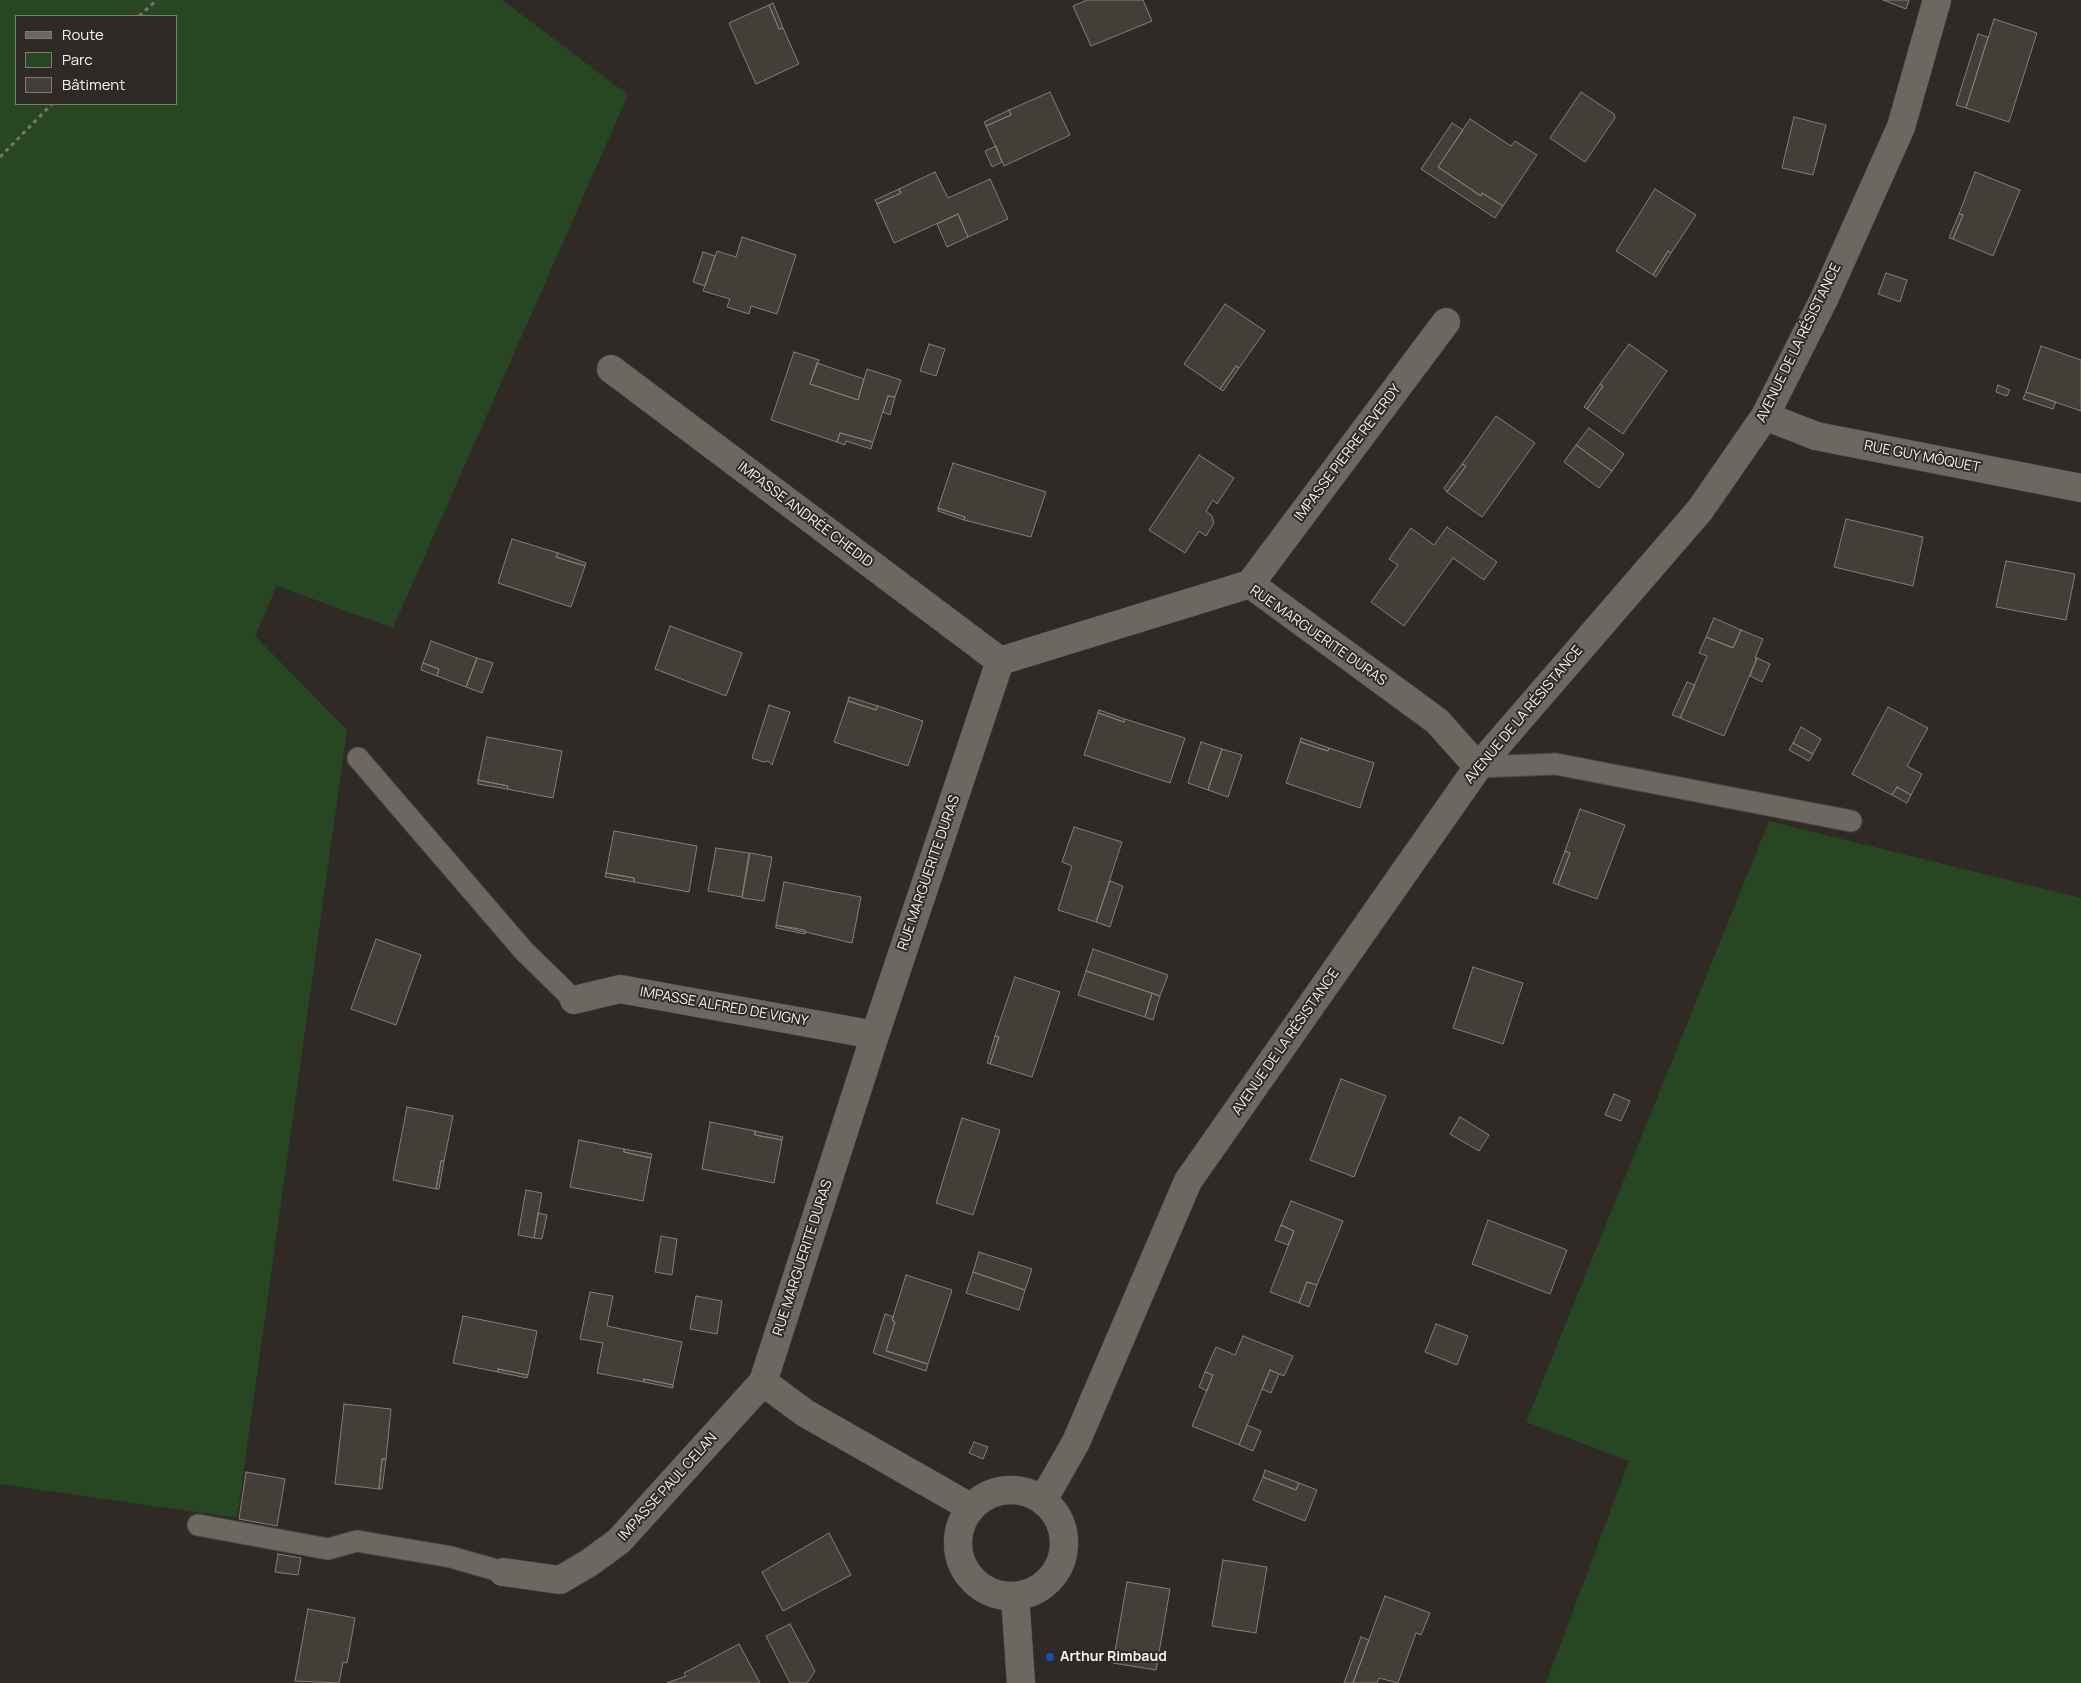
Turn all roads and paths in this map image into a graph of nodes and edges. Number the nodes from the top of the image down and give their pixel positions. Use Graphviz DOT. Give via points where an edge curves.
graph roads {
  1 [pos="157,0"];
  2 [pos="1937,0"];
  3 [pos="140,15"];
  4 [pos="51,105"];
  5 [pos="0,157"];
  6 [pos="1446,322"];
  7 [pos="611,369"];
  8 [pos="1765,416"];
  9 [pos="2081,488"];
  10 [pos="1250,584"];
  11 [pos="1000,661"];
  12 [pos="358,758"];
  13 [pos="1478,767"];
  14 [pos="1850,821"];
  15 [pos="574,1000"];
  16 [pos="875,1035"];
  17 [pos="763,1382"];
  18 [pos="1043,1500"];
  19 [pos="970,1507"];
  20 [pos="198,1526"];
  21 [pos="503,1572"];
  22 [pos="1015,1596"];
  23 [pos="1021,1683"];
  1 -- 3 [label="path"];
  2 -- 8 [label="street, AVENUE DE LA RÉSISTANCE" via="1900,127 1824,299"];
  4 -- 5 [label="path"];
  6 -- 10 [label="street, IMPASSE PIERRE REVERDY"];
  7 -- 11 [label="street, IMPASSE ANDRÉE CHEDID"];
  8 -- 9 [label="street, RUE GUY MÔQUET" via="1816,436"];
  8 -- 13 [label="street, AVENUE DE LA RÉSISTANCE" via="1700,510"];
  10 -- 11 [label="street, RUE MARGUERITE DURAS"];
  10 -- 13 [label="street, RUE MARGUERITE DURAS" via="1437,721"];
  11 -- 16 [label="street, RUE MARGUERITE DURAS"];
  12 -- 15 [label="lane" via="524,951"];
  13 -- 14 [label="lane" via="1556,764"];
  13 -- 18 [label="street, AVENUE DE LA RÉSISTANCE" via="1188,1181 1076,1442"];
  15 -- 16 [label="street, IMPASSE ALFRED DE VIGNY" via="620,988"];
  16 -- 17 [label="street, RUE MARGUERITE DURAS"];
  17 -- 19 [label="street" via="805,1414"];
  17 -- 21 [label="street, IMPASSE PAUL CELAN" via="620,1541 589,1564 560,1580"];
  18 -- 19 [label="street" via="1013,1489 998,1490"];
  18 -- 22 [label="street" via="1062,1526 1062,1558 1056,1572 1045,1584 1031,1593"];
  19 -- 22 [label="street" via="957,1536 963,1566 972,1580 984,1589 999,1595"];
  20 -- 21 [label="lane" via="328,1549 357,1541 451,1557"];
  22 -- 23 [label="street"];
}
